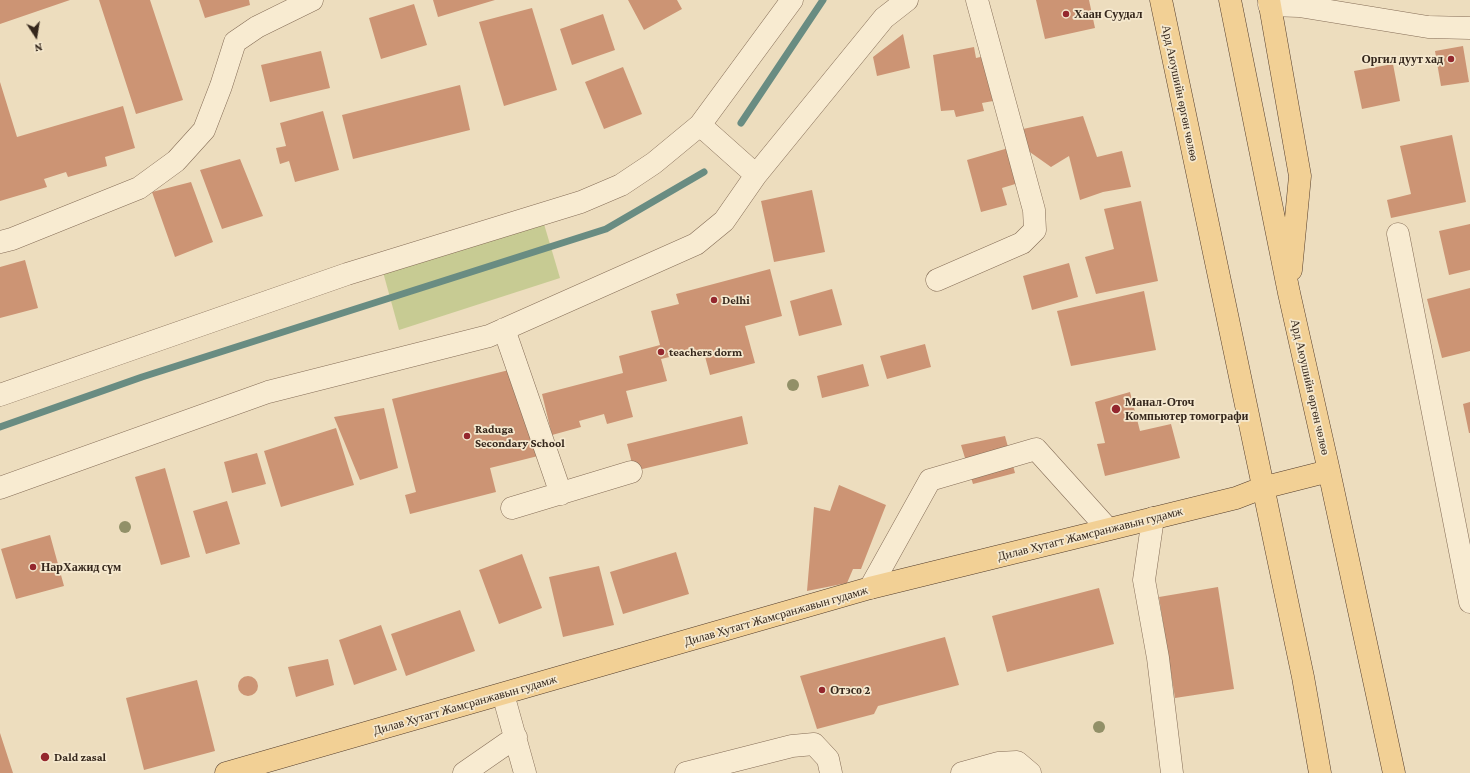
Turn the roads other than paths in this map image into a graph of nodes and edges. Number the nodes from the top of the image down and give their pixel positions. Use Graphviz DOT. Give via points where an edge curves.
graph roads {
  1 [pos="312,0"];
  2 [pos="792,0"];
  3 [pos="907,0"];
  4 [pos="977,0"];
  5 [pos="1160,0"];
  6 [pos="1230,0"];
  7 [pos="1269,2"];
  8 [pos="1470,28"];
  9 [pos="700,125"];
  10 [pos="756,175"];
  11 [pos="1398,234"];
  12 [pos="0,242"];
  13 [pos="937,280"];
  14 [pos="1289,293"];
  15 [pos="504,329"];
  16 [pos="0,395"];
  17 [pos="1329,471"];
  18 [pos="631,472"];
  19 [pos="0,488"];
  20 [pos="1262,488"];
  21 [pos="561,494"];
  22 [pos="512,508"];
  23 [pos="1153,518"];
  24 [pos="1108,529"];
  25 [pos="870,588"];
  26 [pos="1470,602"];
  27 [pos="503,694"];
  28 [pos="516,737"];
  29 [pos="226,773"];
  30 [pos="464,773"];
  31 [pos="525,773"];
  32 [pos="686,773"];
  33 [pos="831,773"];
  34 [pos="962,773"];
  35 [pos="1030,773"];
  36 [pos="1172,773"];
  37 [pos="1320,773"];
  38 [pos="1394,773"];
  1 -- 12 [label="street" via="256,27 235,42 204,130 176,162 139,188"];
  2 -- 9 [label="street"];
  3 -- 10 [label="street" via="884,18"];
  4 -- 13 [label="street" via="1034,210 1035,230 1022,243"];
  5 -- 20 [label="main road, Ард Аюушийн өргөн чөлөө"];
  6 -- 14 [label="main road, Ард Аюушийн өргөн чөлөө"];
  7 -- 8 [label="street" via="1428,27"];
  7 -- 14 [label="main road" via="1300,176"];
  9 -- 10 [label="street"];
  9 -- 16 [label="street" via="654,163 621,185 581,202 347,274"];
  10 -- 15 [label="street" via="724,221 696,244"];
  11 -- 26 [label="street"];
  14 -- 17 [label="main road, Ард Аюушийн өргөн чөлөө"];
  15 -- 19 [label="street" via="489,336 268,392"];
  15 -- 21 [label="street"];
  17 -- 20 [label="main road, Дилав Хутагт Жамсранжавын гудамж"];
  17 -- 38 [label="main road, Ард Аюушийн өргөн чөлөө"];
  18 -- 21 [label="street"];
  20 -- 23 [label="main road, Дилав Хутагт Жамсранжавын гудамж" via="1236,498"];
  20 -- 37 [label="main road, Ард Аюушийн өргөн чөлөө" via="1303,677"];
  21 -- 22 [label="street"];
  23 -- 24 [label="main road, Дилав Хутагт Жамсранжавын гудамж"];
  23 -- 36 [label="street" via="1144,580 1158,658"];
  24 -- 25 [label="main road, Дилав Хутагт Жамсранжавын гудамж"];
  24 -- 25 [label="street" via="1036,449 930,480"];
  25 -- 27 [label="main road, Дилав Хутагт Жамсранжавын гудамж"];
  27 -- 28 [label="street"];
  27 -- 29 [label="main road, Дилав Хутагт Жамсранжавын гудамж"];
  28 -- 30 [label="street"];
  28 -- 31 [label="street"];
  32 -- 33 [label="street" via="792,746 814,744 828,759"];
  34 -- 35 [label="street" via="1010,762 1016,762"];
}
